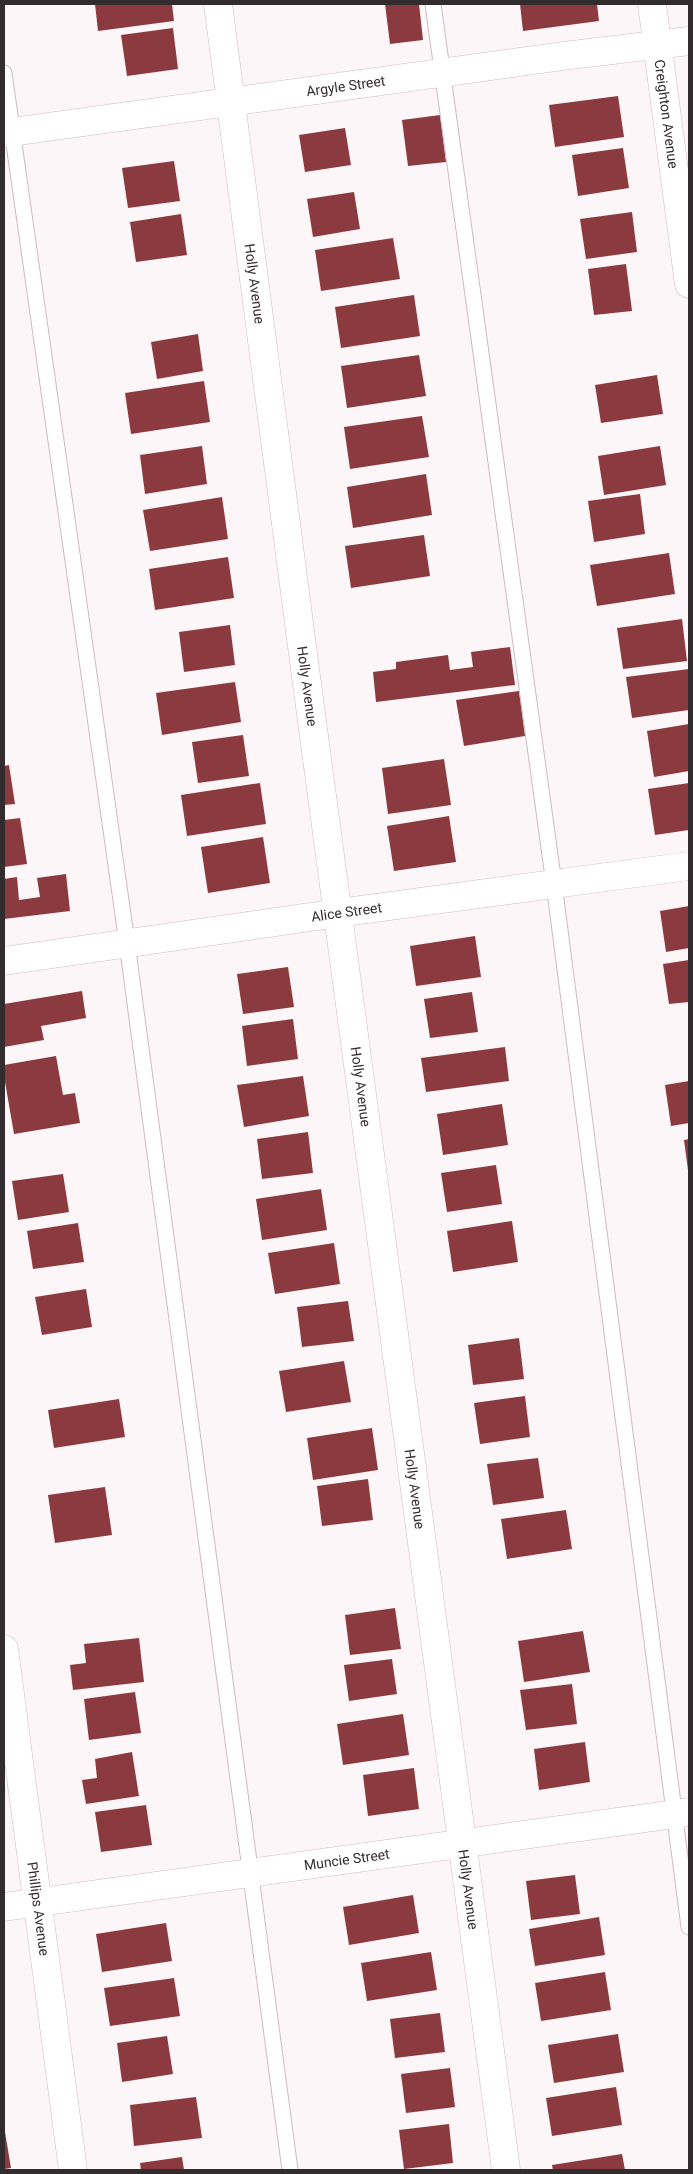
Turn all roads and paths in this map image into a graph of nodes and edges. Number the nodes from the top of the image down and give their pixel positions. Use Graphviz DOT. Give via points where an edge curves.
graph roads {
  1 [pos="218,4"];
  2 [pos="433,4"];
  3 [pos="652,4"];
  4 [pos="689,41"];
  5 [pos="658,45"];
  6 [pos="442,72"];
  7 [pos="4,73"];
  8 [pos="231,101"];
  9 [pos="8,133"];
  10 [pos="689,284"];
  11 [pos="689,866"];
  12 [pos="554,884"];
  13 [pos="338,913"];
  14 [pos="127,943"];
  15 [pos="4,961"];
  16 [pos="4,1649"];
  17 [pos="682,1813"];
  18 [pos="463,1843"];
  19 [pos="250,1873"];
  20 [pos="38,1903"];
  21 [pos="4,1907"];
  22 [pos="689,1927"];
  23 [pos="73,2170"];
  24 [pos="290,2170"];
  25 [pos="506,2170"];
  1 -- 8 [label="street, Holly Avenue"];
  2 -- 6 [label="lane"];
  3 -- 5 [label="street, Creighton Avenue"];
  4 -- 5 [label="street, Argyle Street"];
  5 -- 6 [label="street, Argyle Street"];
  5 -- 10 [label="street, Creighton Avenue"];
  6 -- 8 [label="street, Argyle Street"];
  6 -- 12 [label="lane"];
  7 -- 9 [label="lane"];
  8 -- 9 [label="street, Argyle Street"];
  8 -- 13 [label="street, Holly Avenue"];
  9 -- 14 [label="lane"];
  11 -- 12 [label="street, Alice Street"];
  12 -- 13 [label="street, Alice Street"];
  12 -- 17 [label="lane"];
  13 -- 14 [label="street, Alice Street"];
  13 -- 18 [label="street, Holly Avenue"];
  14 -- 15 [label="street, Alice Street"];
  14 -- 19 [label="lane"];
  16 -- 20 [label="street, Phillips Avenue"];
  17 -- 18 [label="street, Muncie Street"];
  17 -- 22 [label="lane"];
  18 -- 19 [label="street, Muncie Street"];
  18 -- 25 [label="street, Holly Avenue"];
  19 -- 20 [label="street, Muncie Street"];
  19 -- 24 [label="lane"];
  20 -- 21 [label="street, Muncie Street"];
  20 -- 23 [label="street, Phillips Avenue"];
}
